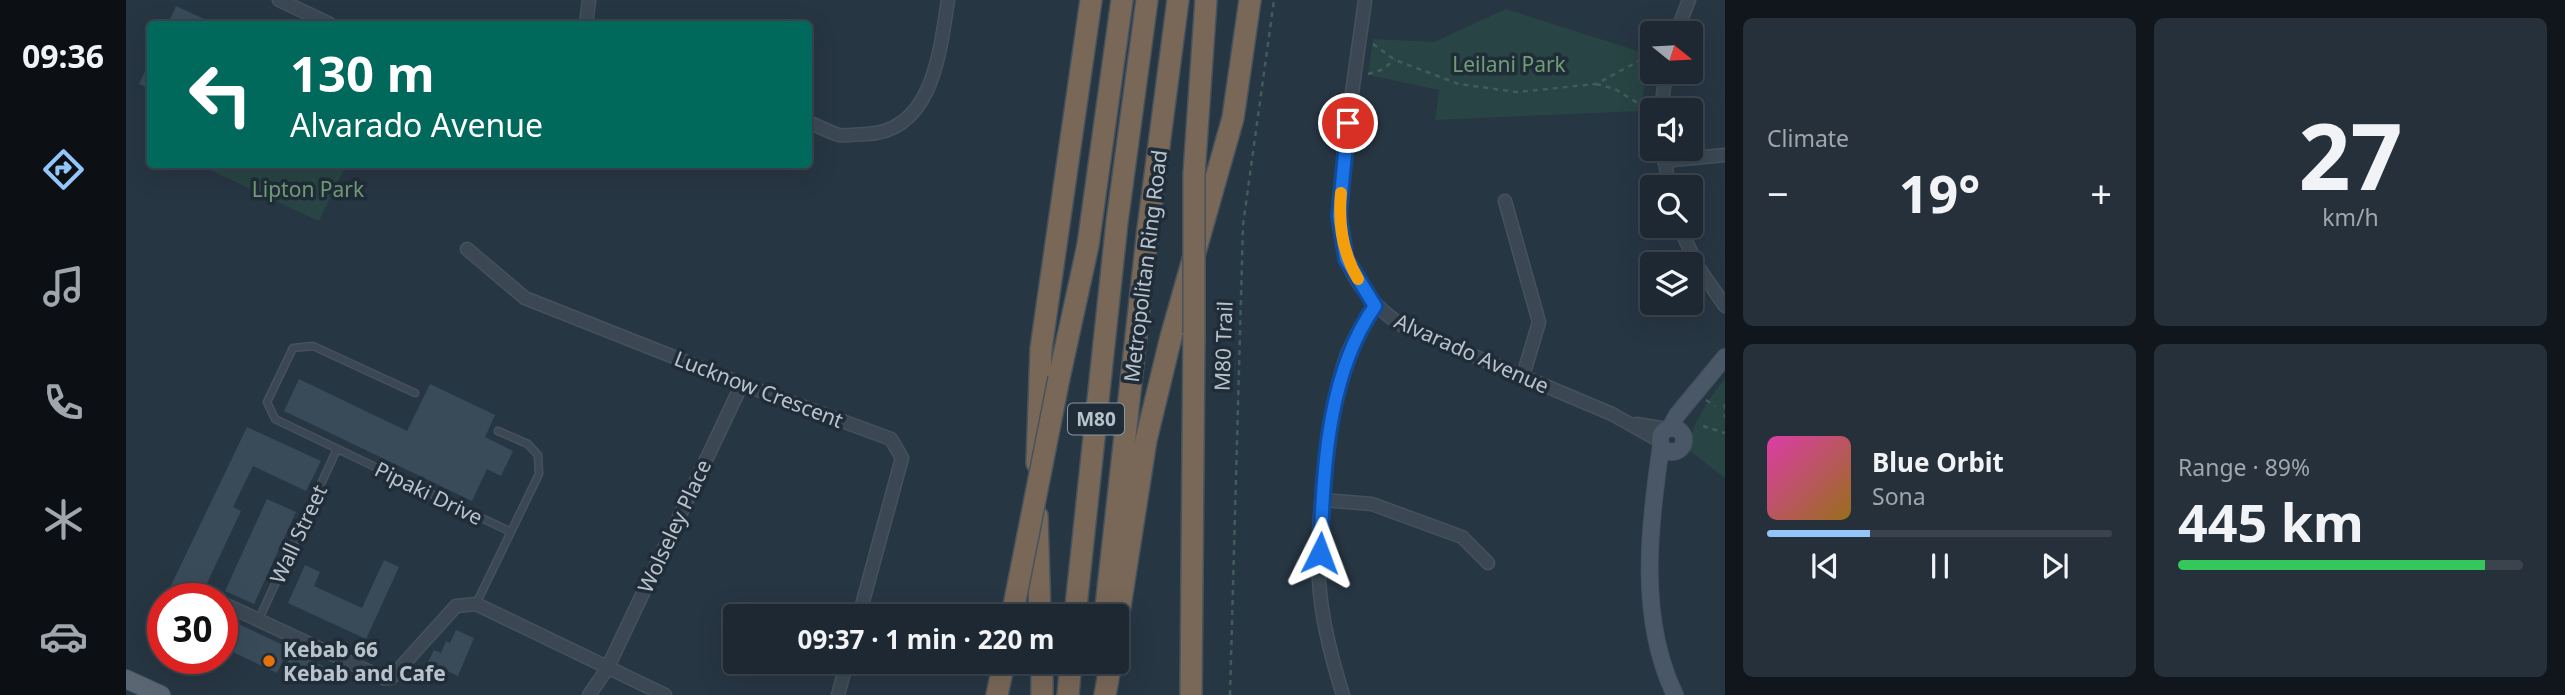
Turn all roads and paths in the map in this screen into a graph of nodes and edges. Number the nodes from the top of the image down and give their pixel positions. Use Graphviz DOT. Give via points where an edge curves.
graph roads {
  1 [pos="279,0"];
  2 [pos="589,0"];
  3 [pos="948,0"];
  4 [pos="1091,0"];
  5 [pos="1108,0"];
  6 [pos="1122,0"];
  7 [pos="1147,0"];
  8 [pos="1178,0"];
  9 [pos="1206,0"];
  10 [pos="1250,0"];
  11 [pos="1274,0"];
  12 [pos="1365,0"];
  13 [pos="1689,0"];
  14 [pos="324,21"];
  15 [pos="586,21"];
  16 [pos="1681,21"];
  17 [pos="1372,44"];
  18 [pos="1395,60"];
  19 [pos="1640,60"];
  20 [pos="1368,74"];
  21 [pos="1596,84"];
  22 [pos="1640,105"];
  23 [pos="812,124"];
  24 [pos="1703,155"];
  25 [pos="1725,155"];
  26 [pos="1505,201"];
  27 [pos="1685,238"];
  28 [pos="467,249"];
  29 [pos="1725,305"];
  30 [pos="1380,310"];
  31 [pos="1725,358"];
  32 [pos="1523,376"];
  33 [pos="1059,378"];
  34 [pos="742,384"];
  35 [pos="415,393"];
  36 [pos="1725,404"];
  37 [pos="1725,418"];
  38 [pos="1703,426"];
  39 [pos="498,431"];
  40 [pos="1725,433"];
  41 [pos="1669,438"];
  42 [pos="337,449"];
  43 [pos="1323,500"];
  44 [pos="510,532"];
  45 [pos="1488,563"];
  46 [pos="477,604"];
  47 [pos="862,604"];
  48 [pos="1014,604"];
  49 [pos="1039,604"];
  50 [pos="1077,604"];
  51 [pos="1106,604"];
  52 [pos="1120,604"];
  53 [pos="238,610"];
  54 [pos="259,619"];
  55 [pos="607,669"];
  56 [pos="844,674"];
  57 [pos="1001,674"];
  58 [pos="1042,674"];
  59 [pos="1070,674"];
  60 [pos="1099,674"];
  61 [pos="1109,674"];
  62 [pos="126,679"];
  63 [pos="161,695"];
  64 [pos="589,695"];
  65 [pos="600,695"];
  66 [pos="665,695"];
  67 [pos="838,695"];
  68 [pos="997,695"];
  69 [pos="1042,695"];
  70 [pos="1068,695"];
  71 [pos="1096,695"];
  72 [pos="1105,695"];
  73 [pos="1191,695"];
  74 [pos="1230,695"];
  75 [pos="1343,695"];
  76 [pos="1675,695"];
  1 -- 14 [label="street"];
  2 -- 15 [label="street"];
  3 -- 23 [label="street" via="939,63 909,118 883,134 840,135"];
  4 -- 49 [label="highway" via="1037,396"];
  5 -- 33 [label="highway"];
  6 -- 33 [label="highway" via="1088,245"];
  7 -- 50 [label="highway, Metropolitan Ring Road / M80" via="1117,222"];
  8 -- 51 [label="highway, Metropolitan Ring Road / M80"];
  9 -- 73 [label="highway, bridge" via="1194,174"];
  10 -- 52 [label="highway" via="1233,118 1146,440"];
  11 -- 74 [label="path, M80 Trail" via="1243,225"];
  12 -- 30 [label="street, Alvarado Avenue" via="1352,76 1339,216 1346,259"];
  13 -- 16 [label="street"];
  17 -- 18 [label="path"];
  18 -- 20 [label="path"];
  18 -- 21 [label="path" via="1490,90"];
  19 -- 21 [label="path"];
  21 -- 22 [label="path"];
  24 -- 25 [label="street"];
  26 -- 32 [label="street" via="1539,322"];
  27 -- 29 [label="street"];
  28 -- 34 [label="street, Lucknow Crescent" via="525,298"];
  30 -- 32 [label="street, Alvarado Avenue" via="1403,326"];
  30 -- 43 [label="street" via="1347,354 1336,393"];
  31 -- 41 [label="street"];
  32 -- 41 [label="street, Alvarado Avenue"];
  33 -- 48 [label="highway, bridge"];
  34 -- 47 [label="street, Lucknow Crescent" via="891,439 902,458"];
  34 -- 55 [label="street, Wolseley Place"];
  35 -- 42 [label="lane, Pipaki Drive" via="313,346 293,348 267,402 275,419"];
  36 -- 37 [label="path"];
  38 -- 40 [label="path"];
  39 -- 44 [label="lane" via="528,444 538,455 539,474"];
  41 -- 76 [label="street" via="1650,542 1650,589 1666,677"];
  42 -- 44 [label="lane, Pipaki Drive"];
  42 -- 54 [label="lane, Wall Street"];
  43 -- 45 [label="street" via="1371,504 1462,537"];
  43 -- 75 [label="street" via="1319,579 1329,649"];
  44 -- 46 [label="lane"];
  46 -- 54 [label="street" via="456,606 391,678"];
  46 -- 55 [label="street"];
  53 -- 54 [label="street"];
  55 -- 64 [label="street, Wolseley Place"];
  55 -- 65 [label="street, Wolseley Place"];
  55 -- 66 [label="street"];
  56 -- 67 [label="street"];
  57 -- 68 [label="highway"];
  58 -- 69 [label="highway"];
  59 -- 70 [label="highway"];
  60 -- 71 [label="highway"];
  61 -- 72 [label="highway"];
  62 -- 63 [label="main road"];
}
